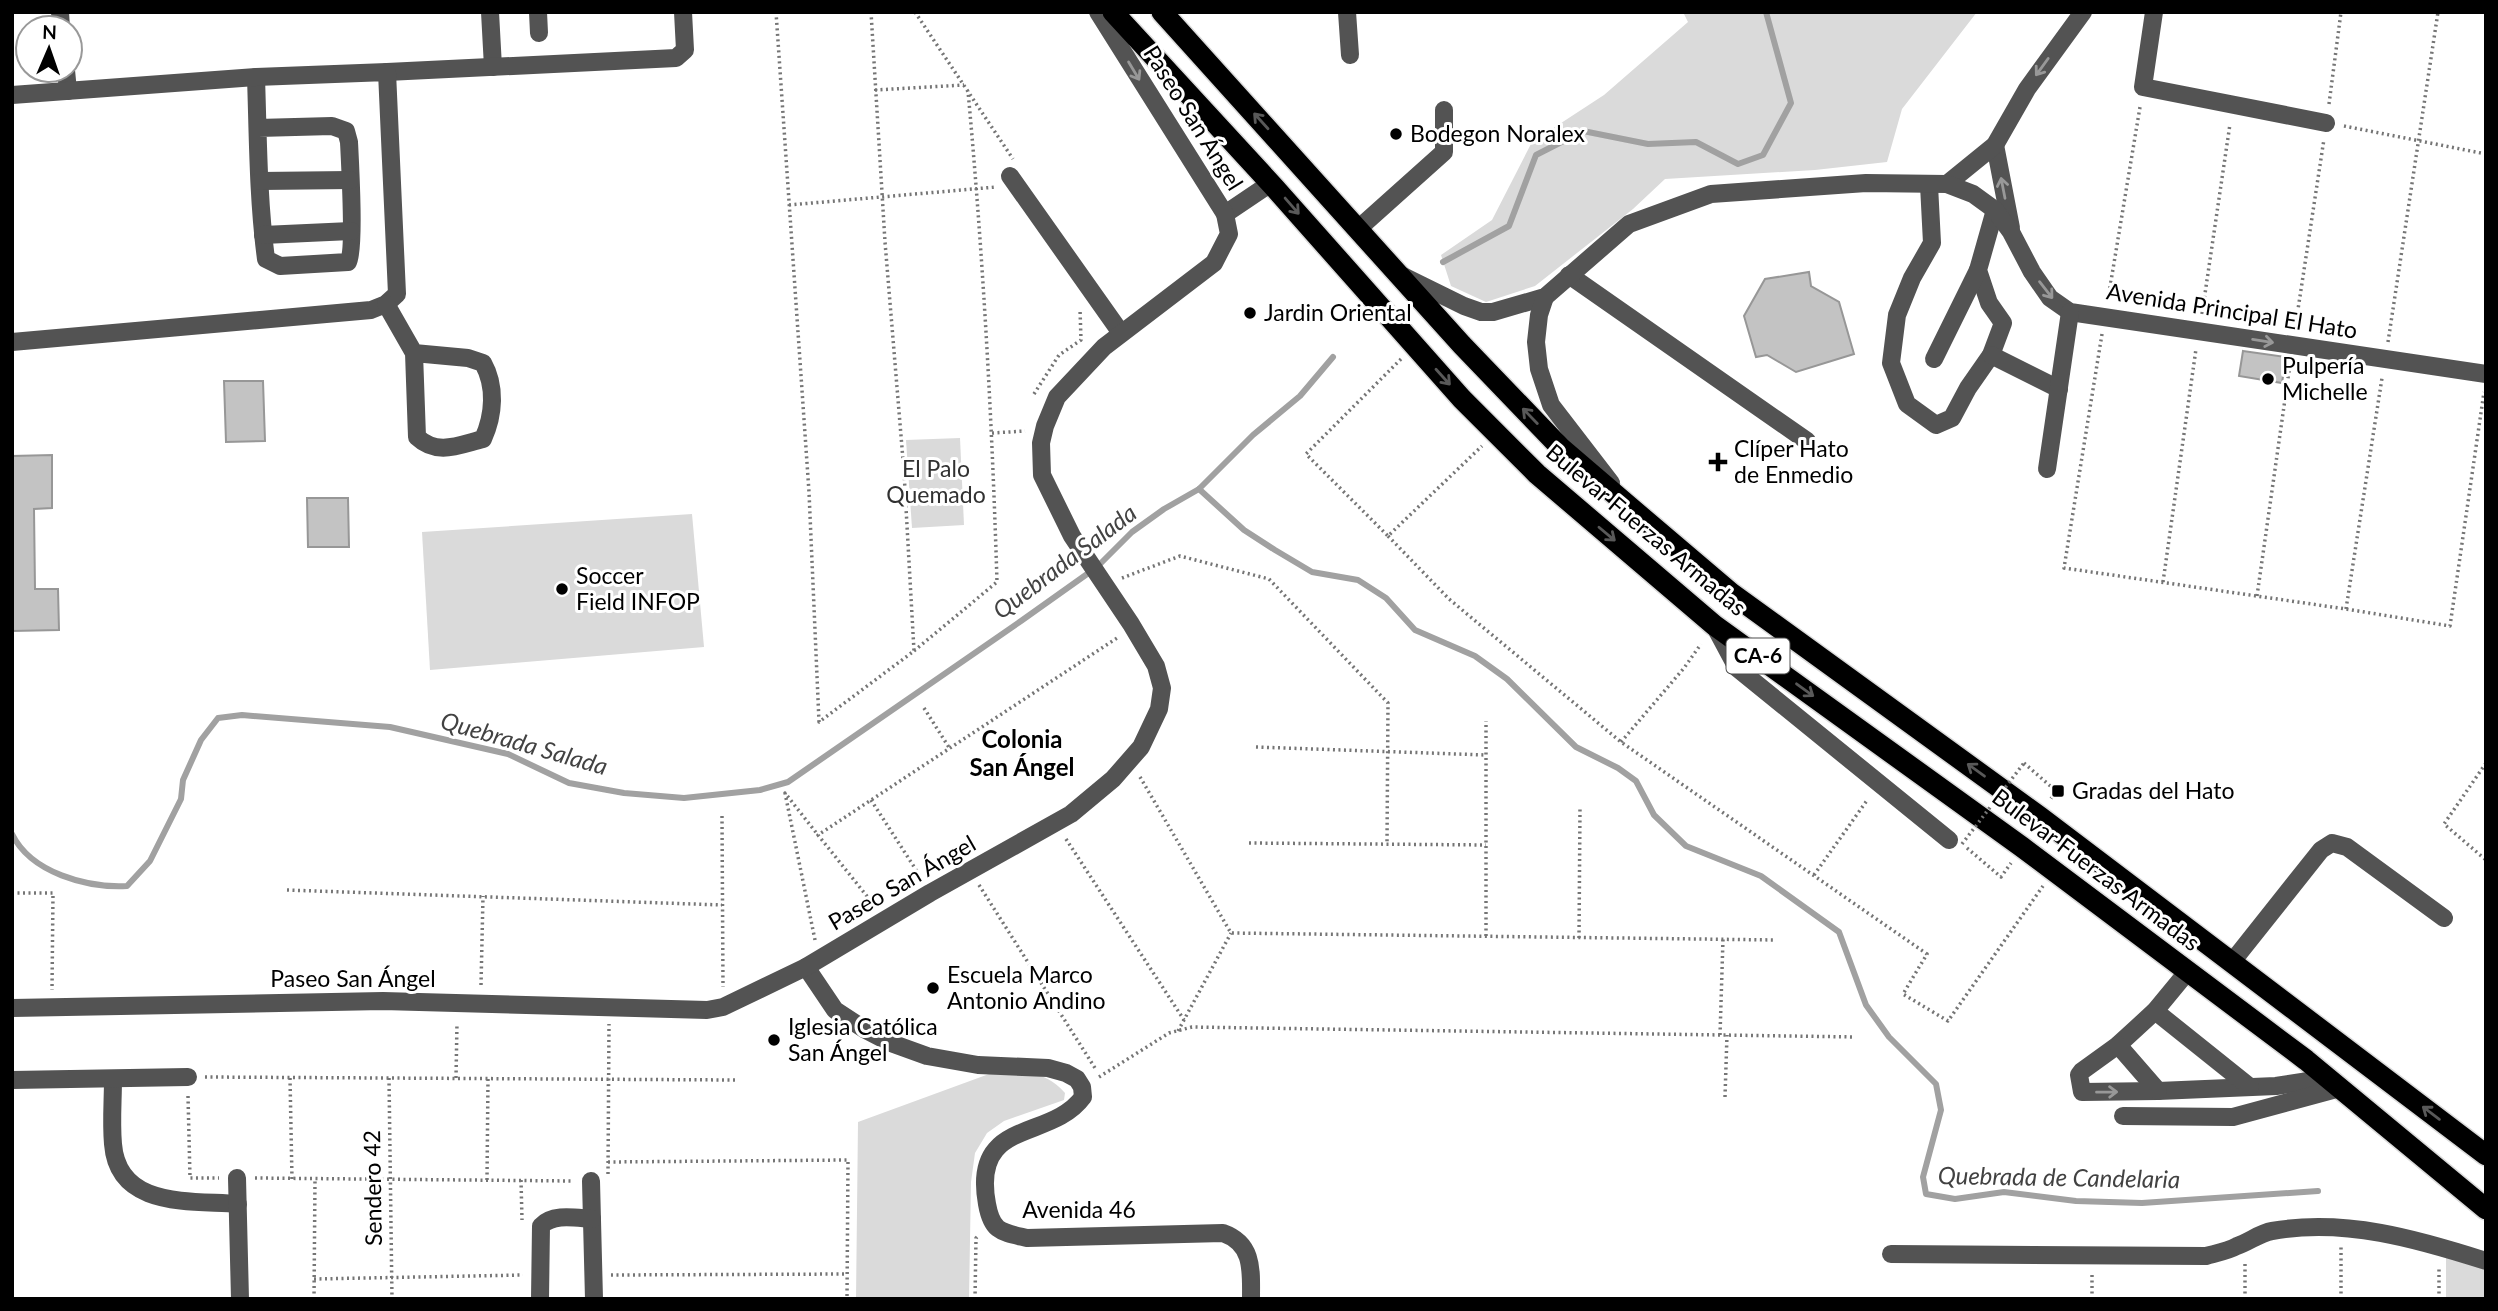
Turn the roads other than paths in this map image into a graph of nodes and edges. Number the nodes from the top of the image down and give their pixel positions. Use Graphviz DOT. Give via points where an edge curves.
graph roads {
  1 [pos="490,12"];
  2 [pos="538,12"];
  3 [pos="683,12"];
  4 [pos="1098,12"];
  5 [pos="1113,12"];
  6 [pos="1161,12"];
  7 [pos="1348,12"];
  8 [pos="2083,12"];
  9 [pos="2154,12"];
  10 [pos="539,33"];
  11 [pos="1350,55"];
  12 [pos="493,67"];
  13 [pos="387,72"];
  14 [pos="256,77"];
  15 [pos="67,84"];
  16 [pos="68,91"];
  17 [pos="12,95"];
  18 [pos="1444,110"];
  19 [pos="2326,123"];
  20 [pos="258,128"];
  21 [pos="1995,145"];
  22 [pos="350,180"];
  23 [pos="260,181"];
  24 [pos="1004,181"];
  25 [pos="1271,183"];
  26 [pos="1938,184"];
  27 [pos="1995,210"];
  28 [pos="1225,214"];
  29 [pos="1358,229"];
  30 [pos="351,231"];
  31 [pos="2011,232"];
  32 [pos="262,234"];
  33 [pos="1978,270"];
  34 [pos="1400,274"];
  35 [pos="1569,275"];
  36 [pos="1545,297"];
  37 [pos="386,304"];
  38 [pos="2070,312"];
  39 [pos="1121,333"];
  40 [pos="12,342"];
  41 [pos="414,353"];
  42 [pos="1991,355"];
  43 [pos="1934,359"];
  44 [pos="2486,374"];
  45 [pos="2059,389"];
  46 [pos="1807,441"];
  47 [pos="2047,469"];
  48 [pos="1631,509"];
  49 [pos="1714,625"];
  50 [pos="1956,842"];
  51 [pos="2445,918"];
  52 [pos="2232,962"];
  53 [pos="813,963"];
  54 [pos="2188,971"];
  55 [pos="12,1008"];
  56 [pos="2155,1011"];
  57 [pos="2118,1045"];
  58 [pos="188,1077"];
  59 [pos="113,1079"];
  60 [pos="12,1080"];
  61 [pos="2334,1083"];
  62 [pos="2250,1087"];
  63 [pos="2158,1091"];
  64 [pos="2123,1116"];
  65 [pos="2486,1155"];
  66 [pos="237,1178"];
  67 [pos="591,1181"];
  68 [pos="239,1204"];
  69 [pos="2486,1209"];
  70 [pos="592,1219"];
  71 [pos="1891,1254"];
  72 [pos="2486,1261"];
  73 [pos="240,1299"];
  74 [pos="540,1299"];
  75 [pos="594,1299"];
  76 [pos="1251,1299"];
  1 -- 12 [label="street"];
  2 -- 10 [label="street"];
  3 -- 12 [label="street" via="685,50 676,58"];
  4 -- 28 [label="street, Paseo San Ángel, one-way"];
  5 -- 25 [label="highway, Bulevar Fuerzas Armadas / CA-6"];
  29 -- 6 [label="highway, Bulevar Fuerzas Armadas / CA-6, one-way"];
  7 -- 11 [label="street"];
  8 -- 21 [label="street, one-way" via="2027,89"];
  9 -- 19 [label="street" via="2143,87"];
  12 -- 13 [label="street"];
  13 -- 14 [label="street"];
  13 -- 37 [label="street" via="397,294"];
  14 -- 16 [label="street"];
  14 -- 20 [label="street"];
  15 -- 16 [label="street"];
  16 -- 17 [label="street"];
  18 -- 29 [label="street" via="1444,152"];
  20 -- 22 [label="street" via="332,126 346,131"];
  20 -- 23 [label="street"];
  21 -- 26 [label="street"];
  31 -- 21 [label="street, one-way"];
  22 -- 23 [label="street"];
  22 -- 30 [label="street"];
  23 -- 32 [label="street"];
  24 -- 39 [label="street"];
  25 -- 28 [label="street, Paseo San Ángel"];
  25 -- 49 [label="highway, Bulevar Fuerzas Armadas / CA-6, one-way" via="1496,433"];
  26 -- 27 [label="street" via="1973,194"];
  26 -- 35 [label="street" via="1840,184 1711,194 1629,224"];
  26 -- 42 [label="street" via="1932,243 1897,316 1891,363 1907,404 1936,425 1952,418"];
  27 -- 31 [label="street"];
  27 -- 33 [label="street"];
  28 -- 39 [label="street, Paseo San Ángel" via="1229,234 1214,263"];
  29 -- 34 [label="highway, Bulevar Fuerzas Armadas / CA-6"];
  30 -- 32 [label="street"];
  30 -- 32 [label="street" via="351,258 344,264 272,264 266,259"];
  31 -- 38 [label="street, one-way" via="2050,298"];
  33 -- 42 [label="street" via="1989,303 2004,323"];
  33 -- 43 [label="street"];
  34 -- 36 [label="street" via="1481,312"];
  48 -- 34 [label="highway, Bulevar Fuerzas Armadas / CA-6, one-way" via="1561,448"];
  35 -- 36 [label="street"];
  35 -- 46 [label="street"];
  36 -- 48 [label="street" via="1536,342 1551,405"];
  37 -- 40 [label="street" via="371,310"];
  37 -- 41 [label="street"];
  38 -- 44 [label="street, Avenida Principal El Hato, one-way"];
  38 -- 45 [label="street"];
  39 -- 53 [label="street, Paseo San Ángel" via="1057,397 1041,443 1042,475 1072,536 1156,666 1162,688 1159,709 1142,747 1071,814"];
  41 -- 41 [label="street" via="418,437 428,446 449,448 483,439 490,423 491,398 490,376 482,363"];
  42 -- 45 [label="street"];
  45 -- 47 [label="street"];
  52 -- 48 [label="highway, Bulevar Fuerzas Armadas / CA-6, one-way" via="1731,593"];
  49 -- 50 [label="street" via="1737,668"];
  49 -- 54 [label="highway, Bulevar Fuerzas Armadas / CA-6, one-way"];
  51 -- 52 [label="street" via="2347,847 2332,843 2321,850"];
  65 -- 52 [label="highway, Bulevar Fuerzas Armadas / CA-6, one-way"];
  53 -- 55 [label="street, Paseo San Ángel" via="723,1007 707,1010 383,1001"];
  53 -- 76 [label="street, Avenida 46" via="835,1010 891,1043 978,1065 1048,1068 1077,1079 1083,1097 1075,1108 1006,1140 989,1157 983,1185 990,1220 1004,1233 1027,1238 1223,1233 1237,1238 1244,1248 1251,1270"];
  54 -- 56 [label="street"];
  54 -- 61 [label="highway, Bulevar Fuerzas Armadas / CA-6"];
  56 -- 57 [label="street"];
  56 -- 62 [label="street"];
  57 -- 63 [label="street"];
  57 -- 63 [label="street, one-way" via="2079,1075 2082,1092"];
  58 -- 59 [label="street"];
  59 -- 60 [label="street"];
  59 -- 68 [label="street" via="113,1145 118,1166 128,1180 156,1198"];
  61 -- 62 [label="street"];
  61 -- 64 [label="street" via="2233,1117"];
  61 -- 69 [label="highway, Bulevar Fuerzas Armadas / CA-6"];
  62 -- 63 [label="street"];
  66 -- 68 [label="street"];
  67 -- 70 [label="street"];
  68 -- 73 [label="street"];
  70 -- 74 [label="street" via="556,1218 541,1226"];
  70 -- 75 [label="street"];
  71 -- 72 [label="street" via="2206,1256 2269,1231 2308,1227 2374,1231"];
}
